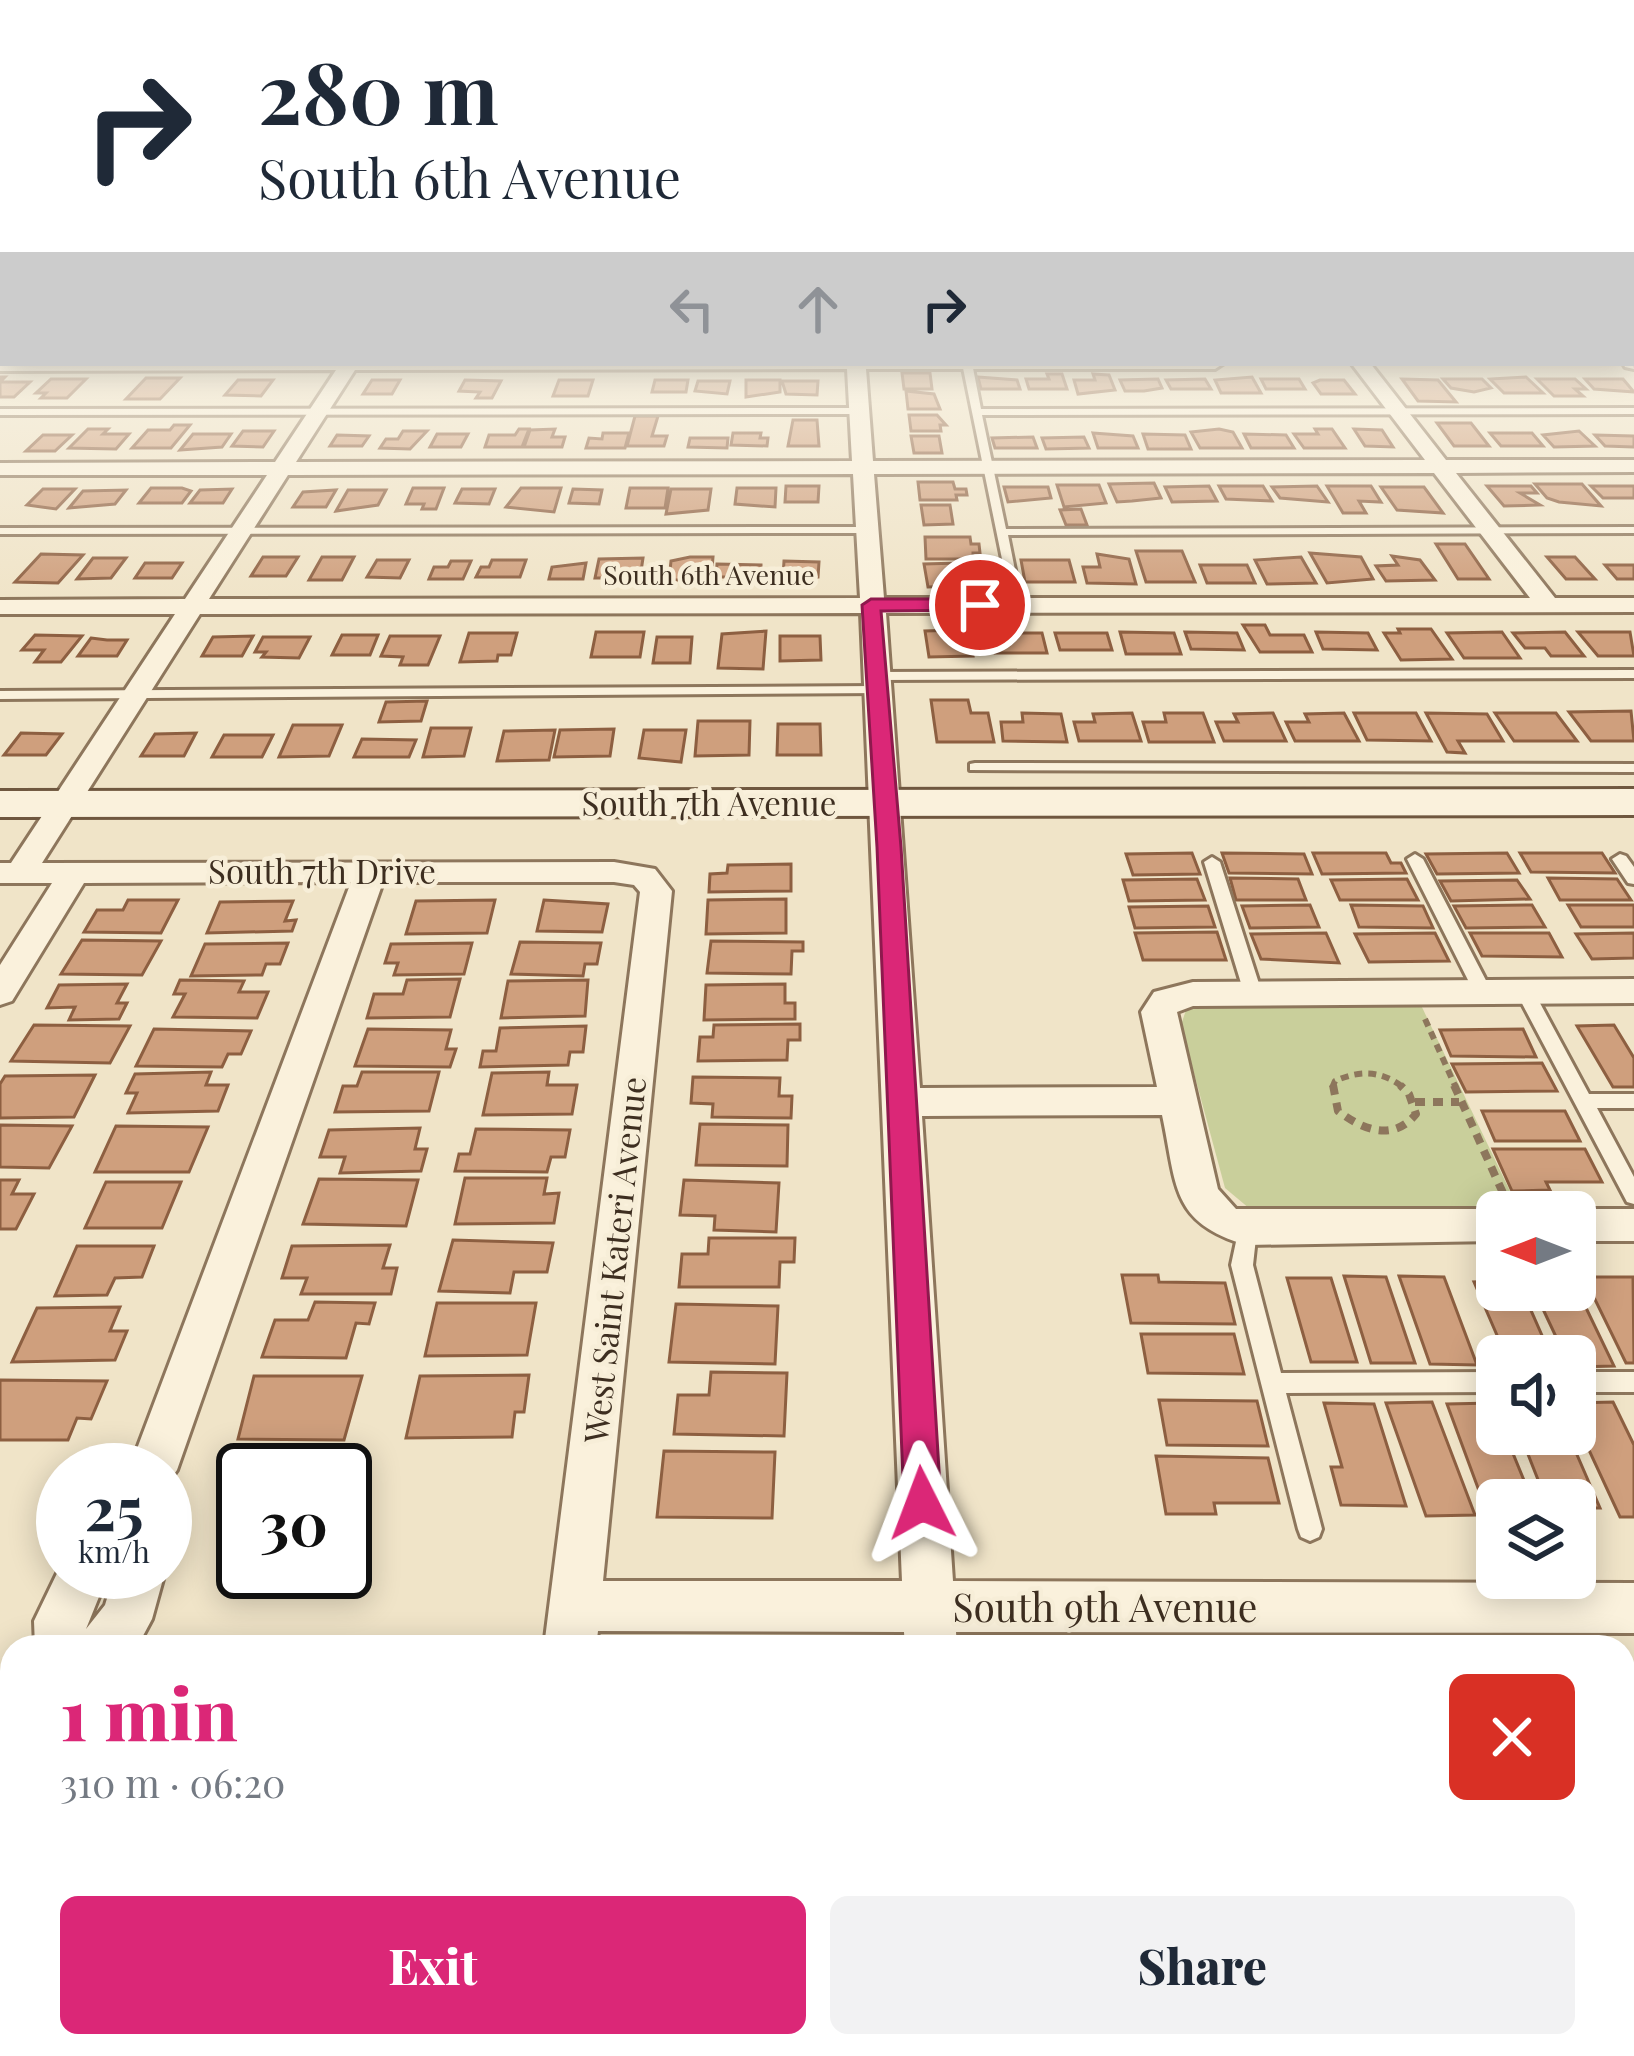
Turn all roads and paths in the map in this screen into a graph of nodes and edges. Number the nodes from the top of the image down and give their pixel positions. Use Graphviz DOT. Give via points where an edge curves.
graph roads {
  1 [pos="860,411"];
  2 [pos="1396,411"];
  3 [pos="1634,411"];
  4 [pos="0,412"];
  5 [pos="318,412"];
  6 [pos="978,412"];
  7 [pos="865,466"];
  8 [pos="991,466"];
  9 [pos="1438,466"];
  10 [pos="1634,466"];
  11 [pos="0,469"];
  12 [pos="282,469"];
  13 [pos="243,529"];
  14 [pos="869,530"];
  15 [pos="1489,530"];
  16 [pos="1634,530"];
  17 [pos="0,531"];
  18 [pos="1002,532"];
  19 [pos="871,605"];
  20 [pos="1016,605"];
  21 [pos="1548,605"];
  22 [pos="1634,605"];
  23 [pos="0,607"];
  24 [pos="193,607"];
  25 [pos="1634,674"];
  26 [pos="876,683"];
  27 [pos="0,695"];
  28 [pos="136,696"];
  29 [pos="975,767"];
  30 [pos="1634,768"];
  31 [pos="1634,802"];
  32 [pos="0,804"];
  33 [pos="67,804"];
  34 [pos="886,804"];
  35 [pos="1415,859"];
  36 [pos="1620,859"];
  37 [pos="1212,862"];
  38 [pos="74,872"];
  39 [pos="371,872"];
  40 [pos="10,873"];
  41 [pos="644,877"];
  42 [pos="1634,879"];
  43 [pos="1634,991"];
  44 [pos="1483,992"];
  45 [pos="1525,992"];
  46 [pos="0,993"];
  47 [pos="1253,993"];
  48 [pos="1422,1012"];
  49 [pos="1178,1101"];
  50 [pos="1583,1101"];
  51 [pos="1634,1101"];
  52 [pos="900,1102"];
  53 [pos="1415,1102"];
  54 [pos="1461,1102"];
  55 [pos="1494,1191"];
  56 [pos="1634,1196"];
  57 [pos="1476,1215"];
  58 [pos="1596,1225"];
  59 [pos="1634,1225"];
  60 [pos="1235,1226"];
  61 [pos="1476,1382"];
  62 [pos="1596,1382"];
  63 [pos="1634,1382"];
  64 [pos="1272,1383"];
  65 [pos="163,1443"];
  66 [pos="1310,1529"];
  67 [pos="71,1599"];
  68 [pos="132,1599"];
  69 [pos="1634,1608"];
  70 [pos="573,1627"];
  71 [pos="929,1627"];
  72 [pos="61,1635"];
  73 [pos="114,1635"];
  1 -- 5 [label="lane"];
  1 -- 7 [label="street"];
  2 -- 3 [label="lane"];
  2 -- 6 [label="lane"];
  2 -- 9 [label="street"];
  4 -- 5 [label="lane"];
  5 -- 12 [label="street"];
  6 -- 8 [label="lane"];
  7 -- 8 [label="street"];
  7 -- 12 [label="street"];
  7 -- 14 [label="street"];
  8 -- 9 [label="street"];
  8 -- 18 [label="lane"];
  9 -- 10 [label="street"];
  9 -- 15 [label="street"];
  11 -- 12 [label="street"];
  12 -- 13 [label="street"];
  13 -- 14 [label="lane"];
  13 -- 17 [label="lane"];
  13 -- 24 [label="street"];
  14 -- 19 [label="street"];
  15 -- 16 [label="lane"];
  15 -- 18 [label="lane"];
  15 -- 21 [label="street"];
  18 -- 20 [label="lane"];
  19 -- 20 [label="street, South 6th Avenue"];
  19 -- 24 [label="street, South 6th Avenue"];
  19 -- 26 [label="street"];
  20 -- 21 [label="street, South 6th Avenue"];
  21 -- 22 [label="street, South 6th Avenue"];
  23 -- 24 [label="street, South 6th Avenue"];
  24 -- 28 [label="street"];
  25 -- 26 [label="lane"];
  26 -- 28 [label="lane"];
  26 -- 34 [label="street"];
  27 -- 28 [label="lane"];
  28 -- 33 [label="street"];
  29 -- 30 [label="lane"];
  31 -- 34 [label="main road, South 7th Avenue"];
  32 -- 33 [label="main road, South 7th Avenue"];
  33 -- 34 [label="main road, South 7th Avenue"];
  33 -- 40 [label="street"];
  34 -- 52 [label="street"];
  35 -- 44 [label="lane"];
  36 -- 42 [label="lane"];
  37 -- 47 [label="lane"];
  38 -- 39 [label="street, South 7th Drive"];
  38 -- 40 [label="street, South 7th Drive"];
  38 -- 46 [label="street"];
  39 -- 41 [label="street, South 7th Drive"];
  39 -- 65 [label="street"];
  41 -- 70 [label="street, West Saint Kateri Avenue" via="656,891"];
  43 -- 45 [label="street"];
  44 -- 45 [label="street"];
  44 -- 47 [label="street"];
  45 -- 50 [label="lane"];
  47 -- 49 [label="street" via="1166,1000 1160,1025"];
  48 -- 54 [label="path"];
  49 -- 52 [label="street"];
  49 -- 60 [label="street" via="1199,1195"];
  50 -- 51 [label="lane"];
  50 -- 56 [label="lane"];
  52 -- 71 [label="street"];
  53 -- 53 [label="path" via="1398,1083 1371,1072 1344,1075 1331,1090 1338,1111 1373,1130 1411,1123"];
  53 -- 54 [label="path"];
  54 -- 55 [label="path"];
  57 -- 60 [label="street"];
  58 -- 59 [label="street"];
  60 -- 64 [label="lane"];
  61 -- 64 [label="lane"];
  62 -- 63 [label="lane"];
  64 -- 66 [label="lane"];
  67 -- 72 [label="street"];
  68 -- 73 [label="street"];
  69 -- 71 [label="street, South 9th Avenue"];
  70 -- 71 [label="street, South 9th Avenue"];
}
